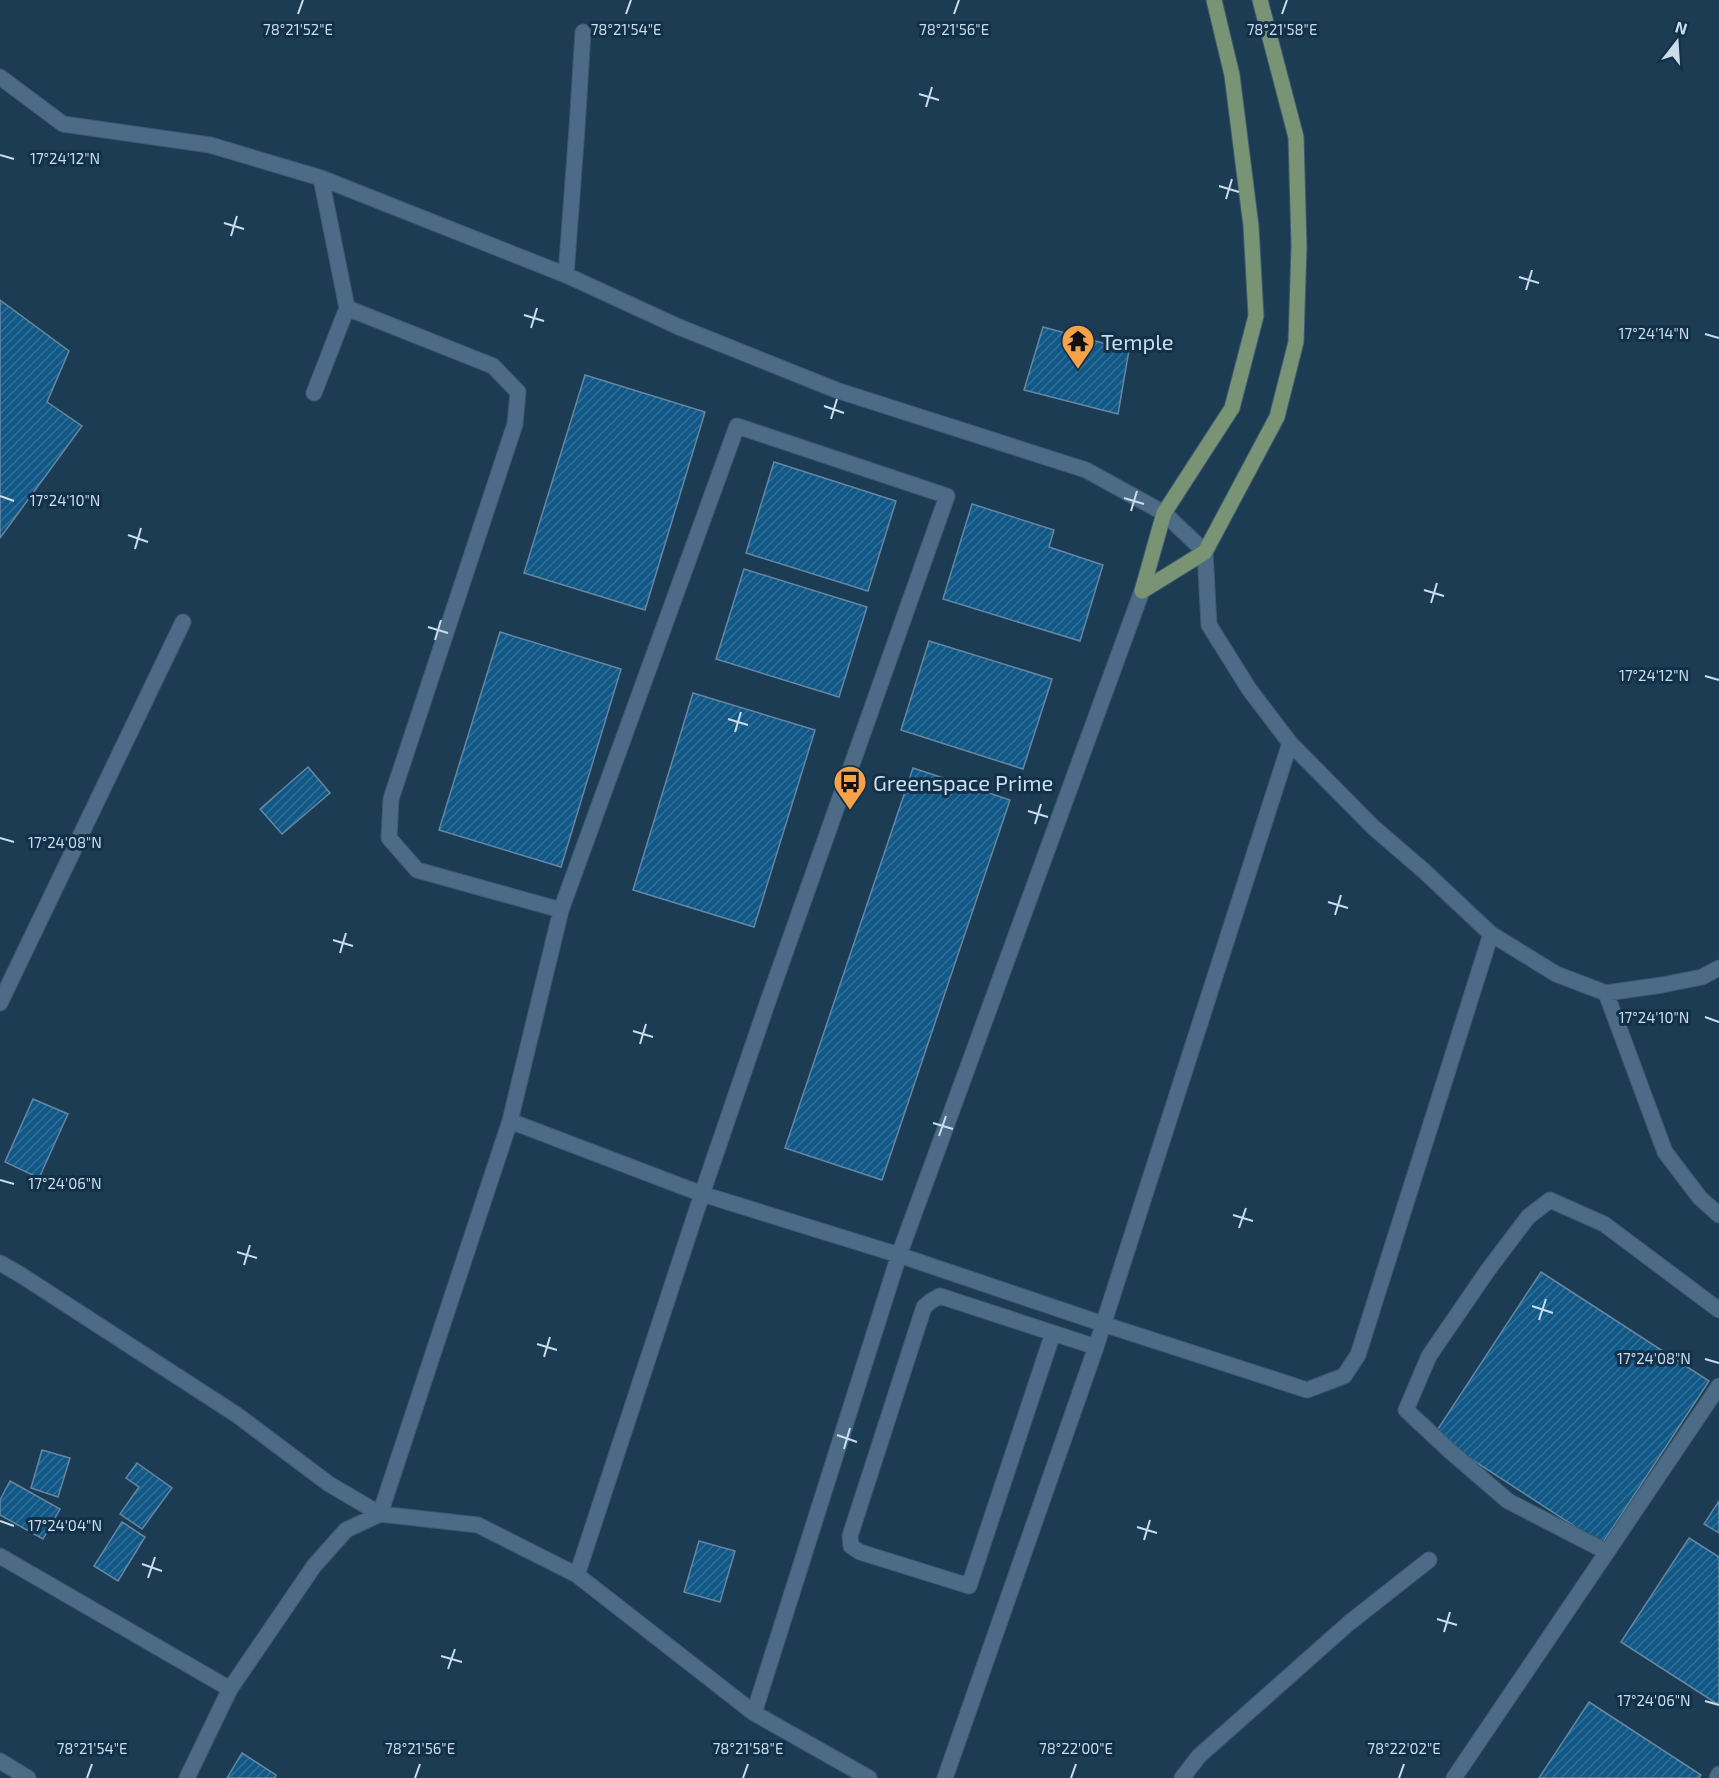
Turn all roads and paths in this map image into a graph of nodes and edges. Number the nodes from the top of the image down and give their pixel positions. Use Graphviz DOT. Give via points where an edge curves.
graph roads {
  1 [pos="1214,0"];
  2 [pos="1260,0"];
  3 [pos="583,32"];
  4 [pos="0,77"];
  5 [pos="321,178"];
  6 [pos="566,275"];
  7 [pos="347,308"];
  8 [pos="314,393"];
  9 [pos="1164,513"];
  10 [pos="1205,552"];
  11 [pos="1142,591"];
  12 [pos="183,622"];
  13 [pos="1290,743"];
  14 [pos="561,910"];
  15 [pos="1491,934"];
  16 [pos="1719,968"];
  17 [pos="1606,993"];
  18 [pos="0,1003"];
  19 [pos="510,1121"];
  20 [pos="702,1194"];
  21 [pos="1719,1215"];
  22 [pos="899,1255"];
  23 [pos="0,1263"];
  24 [pos="1719,1310"];
  25 [pos="1103,1324"];
  26 [pos="1053,1333"];
  27 [pos="1096,1347"];
  28 [pos="1719,1386"];
  29 [pos="381,1514"];
  30 [pos="1607,1552"];
  31 [pos="0,1556"];
  32 [pos="1429,1560"];
  33 [pos="577,1575"];
  34 [pos="230,1689"];
  35 [pos="754,1713"];
  36 [pos="0,1761"];
  37 [pos="1719,1774"];
  38 [pos="28,1778"];
  39 [pos="187,1778"];
  40 [pos="869,1778"];
  41 [pos="945,1778"];
  42 [pos="1182,1778"];
  43 [pos="1454,1778"];
  44 [pos="1716,1778"];
  1 -- 9 [label="main road" via="1232,75 1251,226 1256,316 1232,408"];
  2 -- 10 [label="main road" via="1296,137 1296,342 1277,417"];
  3 -- 6 [label="street"];
  4 -- 5 [label="street" via="63,124 210,145"];
  5 -- 6 [label="street"];
  5 -- 7 [label="street"];
  6 -- 9 [label="street" via="679,327 836,390 1086,470"];
  7 -- 8 [label="street"];
  7 -- 14 [label="street" via="493,366 518,392 515,424 391,799 389,838 417,870"];
  9 -- 10 [label="street"];
  9 -- 11 [label="main road"];
  10 -- 11 [label="main road"];
  10 -- 13 [label="street" via="1209,625 1249,689"];
  11 -- 22 [label="street"];
  12 -- 18 [label="street"];
  13 -- 15 [label="street" via="1373,827"];
  13 -- 25 [label="street"];
  14 -- 19 [label="street"];
  14 -- 20 [label="street" via="737,426 947,496"];
  15 -- 17 [label="street" via="1556,974"];
  15 -- 25 [label="street" via="1368,1328 1358,1355 1344,1376 1307,1390"];
  16 -- 17 [label="street" via="1702,977"];
  17 -- 21 [label="street" via="1665,1152 1700,1198"];
  19 -- 20 [label="street"];
  19 -- 29 [label="street"];
  20 -- 22 [label="street"];
  20 -- 33 [label="street"];
  22 -- 25 [label="street"];
  22 -- 35 [label="street"];
  23 -- 29 [label="street" via="237,1415 329,1484"];
  24 -- 30 [label="street" via="1604,1224 1550,1200 1528,1217 1429,1356 1406,1410 1508,1501"];
  25 -- 27 [label="street"];
  26 -- 26 [label="street" via="940,1296 924,1307 850,1536 851,1546 969,1586"];
  26 -- 27 [label="street"];
  27 -- 41 [label="street"];
  28 -- 30 [label="street"];
  29 -- 33 [label="street" via="478,1525"];
  29 -- 34 [label="street" via="346,1530 314,1566"];
  30 -- 43 [label="street"];
  31 -- 34 [label="street"];
  32 -- 42 [label="street" via="1332,1638 1199,1756"];
  33 -- 35 [label="street"];
  34 -- 39 [label="street"];
  35 -- 40 [label="street"];
  36 -- 38 [label="street"];
  37 -- 44 [label="street"];
}
